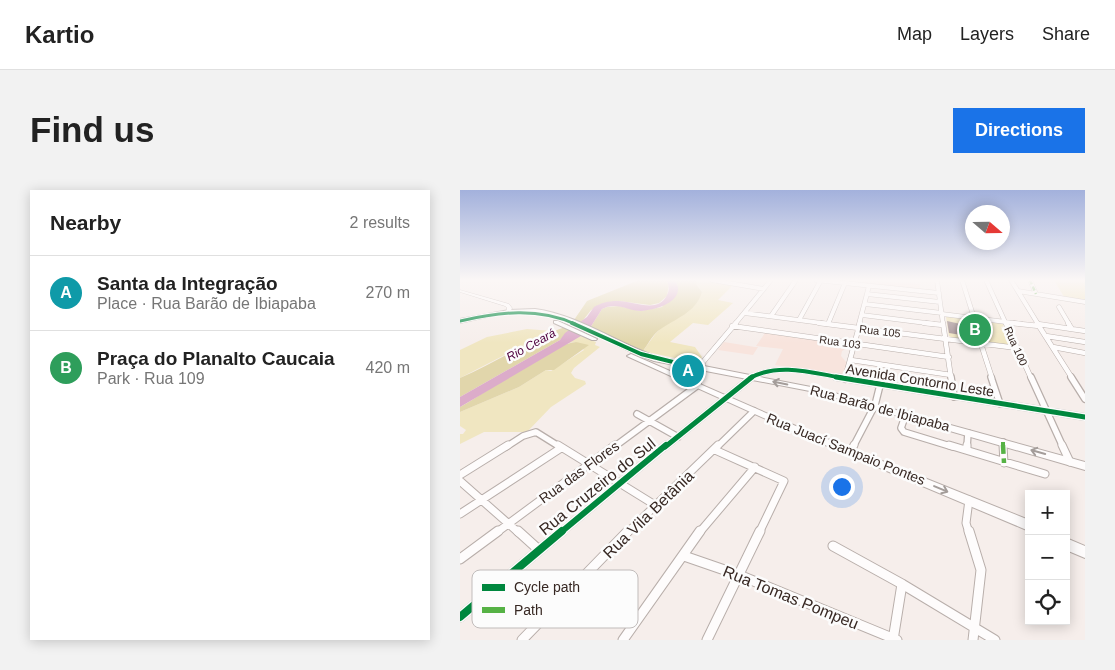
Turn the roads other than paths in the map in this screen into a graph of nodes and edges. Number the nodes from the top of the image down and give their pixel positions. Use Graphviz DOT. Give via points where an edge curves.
graph roads {
  1 [pos="494,301"];
  2 [pos="754,301"];
  3 [pos="781,301"];
  4 [pos="810,301"];
  5 [pos="838,301"];
  6 [pos="866,301"];
  7 [pos="931,301"];
  8 [pos="969,301"];
  9 [pos="996,301"];
  10 [pos="1024,301"];
  11 [pos="940,302"];
  12 [pos="865,304"];
  13 [pos="1059,307"];
  14 [pos="508,312"];
  15 [pos="744,313"];
  16 [pos="942,314"];
  17 [pos="862,315"];
  18 [pos="771,316"];
  19 [pos="974,318"];
  20 [pos="800,320"];
  21 [pos="460,322"];
  22 [pos="1006,322"];
  23 [pos="828,324"];
  24 [pos="943,325"];
  25 [pos="1038,325"];
  26 [pos="732,326"];
  27 [pos="858,328"];
  28 [pos="1072,329"];
  29 [pos="1085,331"];
  30 [pos="594,336"];
  31 [pos="1046,336"];
  32 [pos="946,340"];
  33 [pos="1085,342"];
  34 [pos="855,344"];
  35 [pos="982,344"];
  36 [pos="1053,347"];
  37 [pos="1017,348"];
  38 [pos="1085,353"];
  39 [pos="949,357"];
  40 [pos="851,360"];
  41 [pos="673,362"];
  42 [pos="685,364"];
  43 [pos="702,368"];
  44 [pos="664,370"];
  45 [pos="674,375"];
  46 [pos="951,375"];
  47 [pos="752,377"];
  48 [pos="845,379"];
  49 [pos="698,385"];
  50 [pos="880,385"];
  51 [pos="954,397"];
  52 [pos="1084,397"];
  53 [pos="726,398"];
  54 [pos="1000,404"];
  55 [pos="875,405"];
  56 [pos="754,411"];
  57 [pos="1047,411"];
  58 [pos="637,414"];
  59 [pos="906,414"];
  60 [pos="1085,417"];
  61 [pos="649,421"];
  62 [pos="968,433"];
  63 [pos="678,437"];
  64 [pos="1003,442"];
  65 [pos="561,448"];
  66 [pos="715,450"];
  67 [pos="967,450"];
  68 [pos="851,452"];
  69 [pos="1004,462"];
  70 [pos="1070,462"];
  71 [pos="588,465"];
  72 [pos="1085,466"];
  73 [pos="755,468"];
  74 [pos="460,474"];
  75 [pos="1045,474"];
  76 [pos="460,481"];
  77 [pos="618,484"];
  78 [pos="969,500"];
  79 [pos="481,501"];
  80 [pos="655,505"];
  81 [pos="460,514"];
  82 [pos="508,524"];
  83 [pos="1025,524"];
  84 [pos="833,546"];
  85 [pos="1070,546"];
  86 [pos="539,550"];
  87 [pos="1085,552"];
  88 [pos="684,556"];
  89 [pos="460,559"];
  90 [pos="516,570"];
  91 [pos="589,570"];
  92 [pos="739,575"];
  93 [pos="902,584"];
  94 [pos="472,607"];
  95 [pos="460,617"];
  96 [pos="638,619"];
  97 [pos="534,628"];
  98 [pos="632,628"];
  99 [pos="974,628"];
  100 [pos="894,639"];
  101 [pos="522,640"];
  102 [pos="623,640"];
  103 [pos="707,640"];
  104 [pos="973,640"];
  105 [pos="995,640"];
  1 -- 14 [label="street" via="507,305 510,308"];
  2 -- 15 [label="street"];
  3 -- 18 [label="street"];
  4 -- 20 [label="street"];
  5 -- 23 [label="street"];
  6 -- 12 [label="street"];
  7 -- 11 [label="street"];
  8 -- 19 [label="street"];
  9 -- 22 [label="street, Rua 100"];
  10 -- 25 [label="street"];
  11 -- 16 [label="street"];
  12 -- 16 [label="street"];
  12 -- 17 [label="street"];
  13 -- 28 [label="street"];
  14 -- 21 [label="main road"];
  14 -- 30 [label="main road" via="544,313 574,323"];
  15 -- 18 [label="street, Rua 105"];
  15 -- 26 [label="street"];
  16 -- 19 [label="street"];
  16 -- 24 [label="street"];
  17 -- 24 [label="street"];
  17 -- 27 [label="street"];
  18 -- 20 [label="street, Rua 105"];
  19 -- 22 [label="street"];
  20 -- 23 [label="street, Rua 105"];
  21 -- 30 [label="main road" via="495,316 540,316"];
  22 -- 25 [label="street"];
  22 -- 37 [label="street, Rua 100"];
  23 -- 27 [label="street, Rua 105"];
  24 -- 32 [label="street"];
  25 -- 28 [label="street"];
  25 -- 31 [label="street"];
  26 -- 34 [label="street, Rua 103"];
  26 -- 43 [label="street"];
  27 -- 32 [label="street, Rua 105"];
  27 -- 34 [label="street"];
  28 -- 29 [label="street"];
  30 -- 41 [label="main road, Rua Barão de Ibiapaba"];
  30 -- 44 [label="main road, Rua Juací Sampaio Pontes"];
  31 -- 33 [label="street"];
  31 -- 36 [label="street"];
  32 -- 35 [label="street, Rua 105"];
  32 -- 39 [label="street"];
  34 -- 39 [label="street, Rua 103"];
  34 -- 40 [label="street"];
  35 -- 37 [label="street, Rua 105"];
  35 -- 54 [label="street"];
  36 -- 38 [label="street"];
  36 -- 52 [label="street"];
  37 -- 57 [label="street, Rua 100"];
  39 -- 46 [label="street"];
  40 -- 46 [label="street"];
  40 -- 48 [label="street"];
  41 -- 42 [label="main road, Rua Barão de Ibiapaba"];
  41 -- 44 [label="main road"];
  42 -- 43 [label="main road, Rua Barão de Ibiapaba"];
  42 -- 45 [label="main road" via="676,369"];
  43 -- 47 [label="main road, Rua Barão de Ibiapaba"];
  44 -- 45 [label="main road, Rua Juací Sampaio Pontes"];
  45 -- 49 [label="main road, Rua Juací Sampaio Pontes"];
  46 -- 51 [label="street"];
  47 -- 48 [label="street, Avenida Contorno Leste" via="768,370 786,369"];
  47 -- 53 [label="street, Rua Cruzeiro do Sul"];
  55 -- 47 [label="main road, Rua Barão de Ibiapaba, one-way"];
  48 -- 50 [label="street, Avenida Contorno Leste"];
  49 -- 53 [label="main road, Rua Juací Sampaio Pontes"];
  49 -- 61 [label="street, Rua das Flores"];
  50 -- 51 [label="street, Avenida Contorno Leste"];
  50 -- 55 [label="street"];
  51 -- 54 [label="street, Avenida Contorno Leste"];
  53 -- 56 [label="main road, Rua Juací Sampaio Pontes"];
  53 -- 63 [label="street, Rua Cruzeiro do Sul"];
  54 -- 57 [label="street, Avenida Contorno Leste"];
  55 -- 59 [label="main road, Rua Barão de Ibiapaba"];
  55 -- 68 [label="street"];
  56 -- 66 [label="street, Rua Vila Betânia"];
  56 -- 68 [label="main road, Rua Juací Sampaio Pontes"];
  57 -- 60 [label="street, Avenida Contorno Leste"];
  57 -- 70 [label="street, Rua 100"];
  58 -- 61 [label="street"];
  59 -- 62 [label="main road, Rua Barão de Ibiapaba"];
  59 -- 67 [label="street" via="904,432"];
  61 -- 63 [label="street"];
  61 -- 71 [label="street, Rua das Flores"];
  62 -- 64 [label="main road, Rua Barão de Ibiapaba"];
  62 -- 67 [label="street"];
  63 -- 77 [label="street, Rua Cruzeiro do Sul"];
  64 -- 69 [label="street"];
  70 -- 64 [label="main road, Rua Barão de Ibiapaba, one-way"];
  65 -- 71 [label="street"];
  65 -- 74 [label="street" via="536,432 523,436"];
  65 -- 79 [label="street"];
  66 -- 73 [label="street"];
  66 -- 80 [label="street, Rua Vila Betânia"];
  67 -- 69 [label="street"];
  68 -- 78 [label="main road, Rua Juací Sampaio Pontes, one-way"];
  69 -- 75 [label="street"];
  70 -- 72 [label="main road, Rua Barão de Ibiapaba"];
  71 -- 77 [label="street"];
  71 -- 82 [label="street, Rua das Flores"];
  73 -- 88 [label="street" via="706,523"];
  73 -- 92 [label="street" via="784,481"];
  76 -- 79 [label="street"];
  77 -- 80 [label="street"];
  77 -- 86 [label="street, Rua Cruzeiro do Sul"];
  78 -- 83 [label="main road, Rua Juací Sampaio Pontes"];
  78 -- 99 [label="street" via="966,523 981,570"];
  79 -- 81 [label="street"];
  79 -- 82 [label="street"];
  80 -- 91 [label="street, Rua Vila Betânia"];
  82 -- 86 [label="street"];
  82 -- 89 [label="street, Rua das Flores"];
  84 -- 93 [label="street"];
  85 -- 87 [label="main road"];
  86 -- 90 [label="street, Rua Cruzeiro do Sul"];
  88 -- 92 [label="street, Rua Tomas Pompeu"];
  88 -- 96 [label="street"];
  92 -- 100 [label="street, Rua Tomas Pompeu"];
  92 -- 103 [label="street"];
  93 -- 99 [label="street"];
  93 -- 100 [label="street"];
  94 -- 95 [label="street, Rua Cruzeiro do Sul"];
  97 -- 101 [label="street, Rua Vila Betânia"];
  98 -- 102 [label="street"];
  99 -- 104 [label="street"];
  99 -- 105 [label="street"];
}
